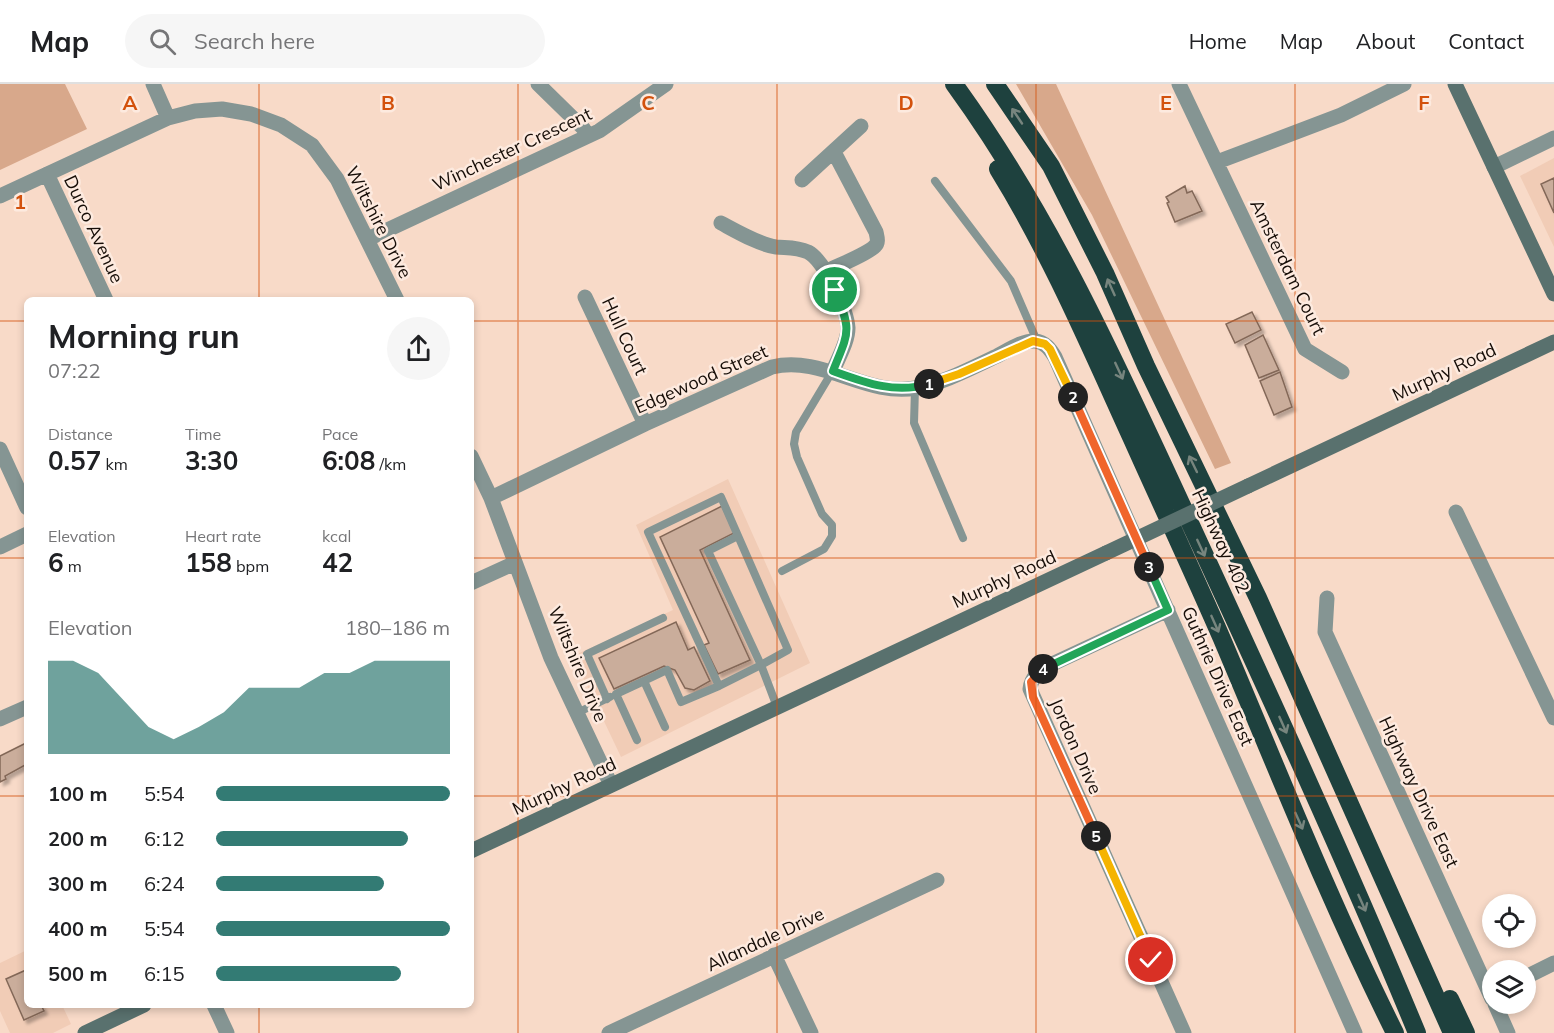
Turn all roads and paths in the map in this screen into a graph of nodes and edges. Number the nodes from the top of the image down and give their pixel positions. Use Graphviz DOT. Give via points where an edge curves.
graph roads {
  1 [pos="153,84"];
  2 [pos="538,84"];
  3 [pos="666,84"];
  4 [pos="945,84"];
  5 [pos="954,84"];
  6 [pos="995,84"];
  7 [pos="1179,84"];
  8 [pos="1404,84"];
  9 [pos="1455,84"];
  10 [pos="168,118"];
  11 [pos="861,126"];
  12 [pos="588,136"];
  13 [pos="1554,138"];
  14 [pos="834,152"];
  15 [pos="1216,162"];
  16 [pos="1494,166"];
  17 [pos="47,174"];
  18 [pos="802,180"];
  19 [pos="935,181"];
  20 [pos="0,196"];
  21 [pos="721,223"];
  22 [pos="368,239"];
  23 [pos="826,271"];
  24 [pos="1554,294"];
  25 [pos="105,297"];
  26 [pos="396,297"];
  27 [pos="585,297"];
  28 [pos="1037,341"];
  29 [pos="1554,342"];
  30 [pos="833,371"];
  31 [pos="1342,372"];
  32 [pos="915,388"];
  33 [pos="645,424"];
  34 [pos="0,450"];
  35 [pos="474,462"];
  36 [pos="491,498"];
  37 [pos="24,502"];
  38 [pos="1456,512"];
  39 [pos="24,535"];
  40 [pos="738,536"];
  41 [pos="963,538"];
  42 [pos="0,547"];
  43 [pos="515,563"];
  44 [pos="782,571"];
  45 [pos="474,582"];
  46 [pos="1258,598"];
  47 [pos="1327,598"];
  48 [pos="1168,610"];
  49 [pos="663,618"];
  50 [pos="760,665"];
  51 [pos="644,681"];
  52 [pos="719,686"];
  53 [pos="616,694"];
  54 [pos="607,699"];
  55 [pos="777,707"];
  56 [pos="24,708"];
  57 [pos="577,713"];
  58 [pos="1554,718"];
  59 [pos="0,719"];
  60 [pos="665,726"];
  61 [pos="637,740"];
  62 [pos="611,785"];
  63 [pos="474,850"];
  64 [pos="937,880"];
  65 [pos="1375,931"];
  66 [pos="774,956"];
  67 [pos="1554,963"];
  68 [pos="1536,972"];
  69 [pos="1482,975"];
  70 [pos="138,1008"];
  71 [pos="215,1008"];
  72 [pos="1500,1014"];
  73 [pos="85,1033"];
  74 [pos="227,1033"];
  75 [pos="609,1033"];
  76 [pos="811,1033"];
  77 [pos="1184,1033"];
  78 [pos="1355,1033"];
  79 [pos="1393,1033"];
  80 [pos="1417,1033"];
  81 [pos="1425,1033"];
  82 [pos="1452,1033"];
  83 [pos="1466,1033"];
  84 [pos="1508,1033"];
  1 -- 10 [label="street"];
  2 -- 12 [label="street"];
  3 -- 12 [label="street, Winchester Crescent"];
  4 -- 79 [label="highway, one-way" via="1002,176 1066,295"];
  5 -- 65 [label="highway, Highway 402, one-way" via="1030,198 1094,317"];
  46 -- 6 [label="highway, Highway 402, one-way" via="1051,166"];
  7 -- 15 [label="street, Amsterdam Court"];
  8 -- 15 [label="street" via="1341,115"];
  9 -- 16 [label="street"];
  10 -- 17 [label="street, Wiltshire Drive"];
  10 -- 22 [label="street, Wiltshire Drive" via="222,109 282,125 312,145 338,179"];
  11 -- 14 [label="street"];
  12 -- 22 [label="street, Winchester Crescent"];
  13 -- 16 [label="street"];
  14 -- 18 [label="street"];
  14 -- 23 [label="street" via="878,241 867,251"];
  15 -- 31 [label="street, Amsterdam Court" via="1305,349"];
  16 -- 24 [label="street"];
  17 -- 20 [label="street, Wiltshire Drive"];
  17 -- 25 [label="street, Durco Avenue"];
  19 -- 28 [label="lane" via="1011,281"];
  21 -- 23 [label="street" via="775,247 800,248 811,253"];
  22 -- 26 [label="street, Wiltshire Drive"];
  23 -- 30 [label="street" via="848,328"];
  27 -- 33 [label="street, Hull Court"];
  28 -- 32 [label="street, Edgewood Street"];
  28 -- 48 [label="street, Guthrie Drive East" via="1055,357"];
  29 -- 55 [label="street, Murphy Road, bridge"];
  30 -- 32 [label="street, Edgewood Street" via="882,387"];
  30 -- 33 [label="street, Edgewood Street" via="799,364 772,367"];
  30 -- 44 [label="lane" via="796,432 794,444 822,514 832,525 832,536 824,549"];
  32 -- 41 [label="lane" via="914,423"];
  33 -- 36 [label="street, Edgewood Street"];
  34 -- 37 [label="street"];
  35 -- 36 [label="street, Wiltshire Drive"];
  36 -- 43 [label="street, Wiltshire Drive"];
  38 -- 58 [label="street"];
  39 -- 42 [label="street"];
  40 -- 50 [label="lane" via="788,650"];
  40 -- 50 [label="lane" via="708,551"];
  40 -- 52 [label="lane" via="721,497 648,532"];
  43 -- 45 [label="street"];
  43 -- 57 [label="street, Wiltshire Drive" via="551,658"];
  46 -- 82 [label="highway, Highway 402"];
  46 -- 83 [label="highway" via="1350,776"];
  47 -- 69 [label="street, Highway Drive East" via="1325,632"];
  48 -- 77 [label="street, Jordon Drive" via="1050,665 1034,677 1030,689"];
  48 -- 78 [label="street, Guthrie Drive East"];
  49 -- 54 [label="lane" via="587,654"];
  50 -- 52 [label="lane"];
  50 -- 55 [label="lane"];
  51 -- 52 [label="lane" via="667,670 681,702"];
  51 -- 53 [label="lane"];
  51 -- 60 [label="lane"];
  53 -- 54 [label="lane"];
  53 -- 61 [label="lane"];
  54 -- 57 [label="lane"];
  55 -- 62 [label="street, Murphy Road"];
  56 -- 59 [label="street"];
  57 -- 62 [label="street, Wiltshire Drive"];
  62 -- 63 [label="street, Murphy Road"];
  64 -- 66 [label="street, Allandale Drive"];
  65 -- 80 [label="highway, Highway 402"];
  65 -- 81 [label="highway"];
  66 -- 75 [label="street, Allandale Drive"];
  66 -- 76 [label="street"];
  67 -- 68 [label="street"];
  70 -- 73 [label="street"];
  71 -- 74 [label="street"];
  72 -- 84 [label="street, Highway Drive East"];
}
